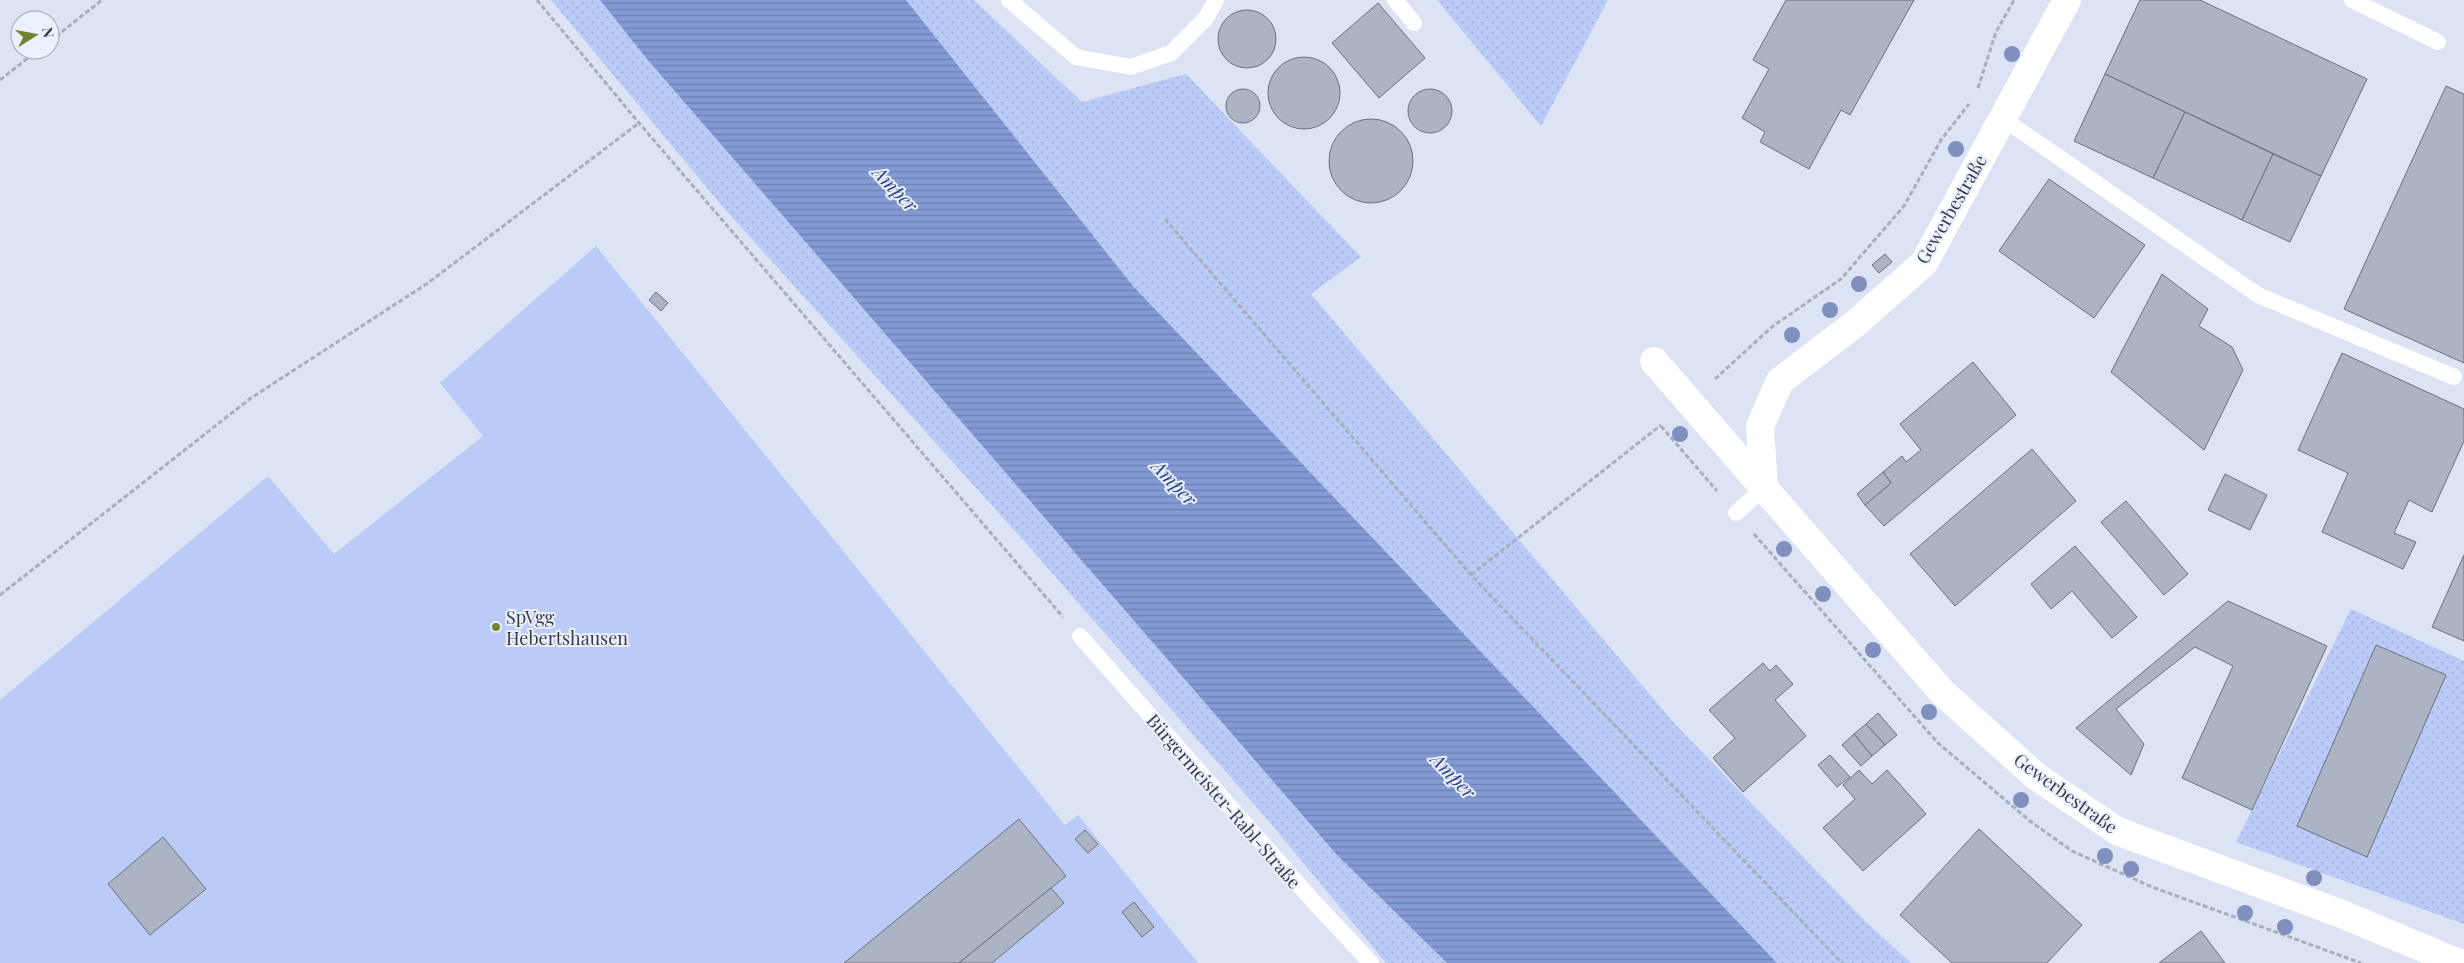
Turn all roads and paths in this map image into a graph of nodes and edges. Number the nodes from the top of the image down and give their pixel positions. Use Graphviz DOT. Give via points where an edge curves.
graph roads {
  1 [pos="102,0"];
  2 [pos="537,0"];
  3 [pos="1009,0"];
  4 [pos="1216,0"];
  5 [pos="1395,0"];
  6 [pos="2014,0"];
  7 [pos="2066,0"];
  8 [pos="2352,0"];
  9 [pos="1414,23"];
  10 [pos="60,32"];
  11 [pos="2438,42"];
  12 [pos="25,60"];
  13 [pos="0,80"];
  14 [pos="1976,96"];
  15 [pos="1970,103"];
  16 [pos="2002,118"];
  17 [pos="639,123"];
  18 [pos="1165,218"];
  19 [pos="1654,361"];
  20 [pos="2454,377"];
  21 [pos="1690,402"];
  22 [pos="1764,488"];
  23 [pos="1736,513"];
  24 [pos="1471,575"];
  25 [pos="0,595"];
  26 [pos="1080,636"];
  27 [pos="1371,963"];
  28 [pos="1842,963"];
  29 [pos="2459,963"];
  1 -- 10 [label="path"];
  2 -- 17 [label="path"];
  3 -- 4 [label="lane" via="1076,57 1131,66 1171,53 1206,18"];
  5 -- 9 [label="lane"];
  6 -- 14 [label="path" via="1996,32"];
  7 -- 16 [label="street, Gewerbestraße"];
  8 -- 11 [label="lane"];
  12 -- 13 [label="path"];
  15 -- 21 [label="path" via="1941,140 1904,206 1841,279 1773,326"];
  16 -- 20 [label="lane" via="2258,295"];
  16 -- 22 [label="street, Gewerbestraße" via="1924,263 1856,323 1780,381 1760,426"];
  17 -- 25 [label="path" via="428,283 251,398"];
  17 -- 26 [label="path"];
  18 -- 24 [label="path"];
  19 -- 21 [label="street, Gewerbestraße"];
  21 -- 22 [label="street, Gewerbestraße"];
  21 -- 24 [label="path"];
  22 -- 23 [label="lane"];
  22 -- 29 [label="street, Gewerbestraße" via="1943,693 2037,777 2117,831 2339,914"];
  24 -- 28 [label="path"];
  26 -- 27 [label="lane, Bürgermeister-Rabl-Straße"];
}
